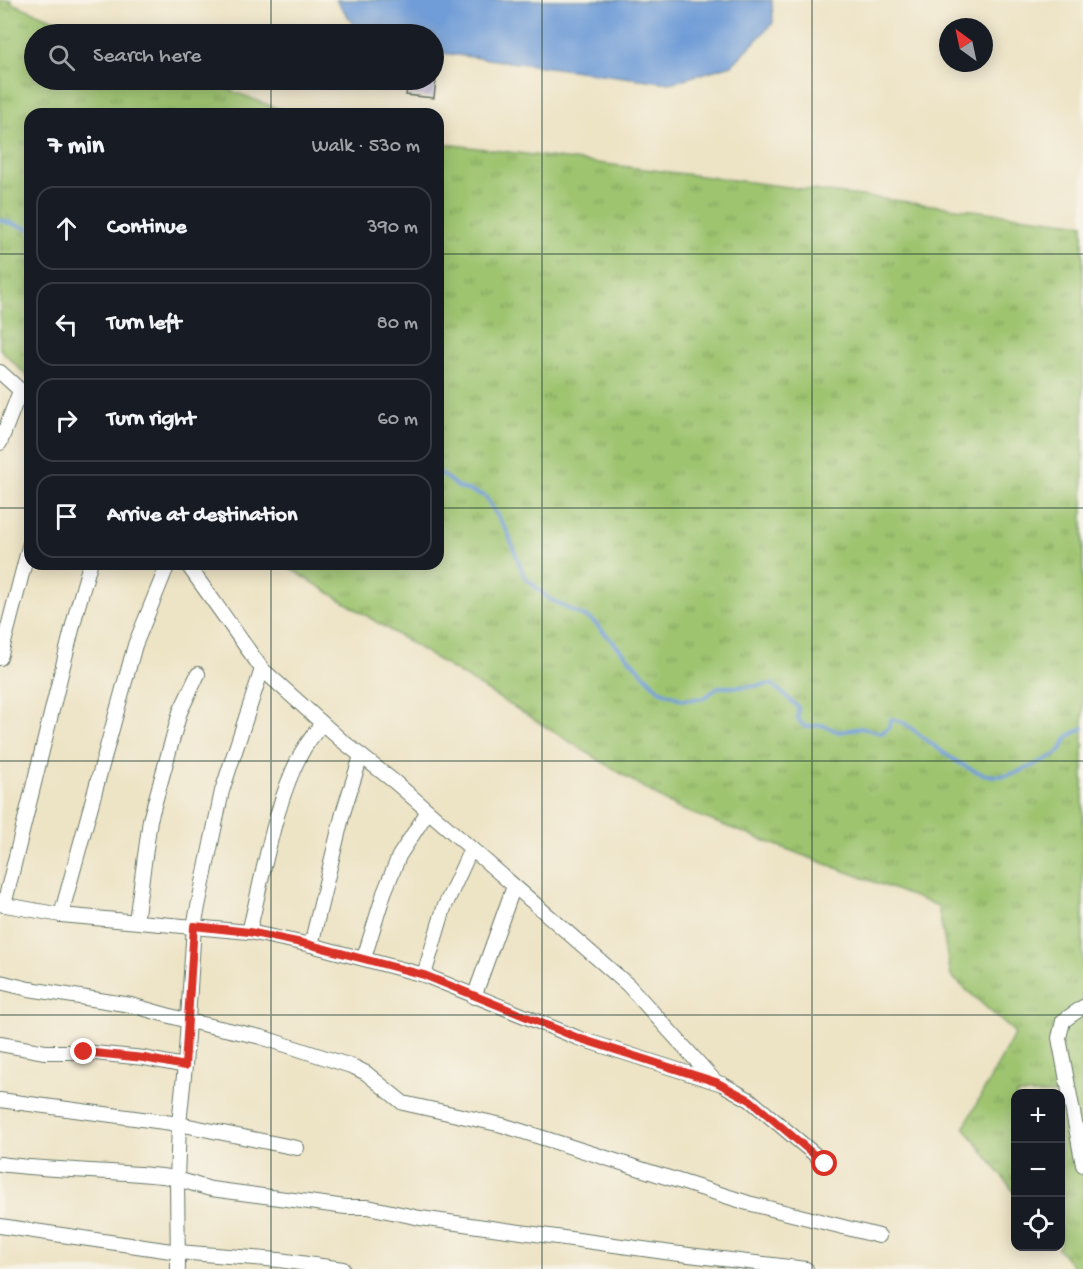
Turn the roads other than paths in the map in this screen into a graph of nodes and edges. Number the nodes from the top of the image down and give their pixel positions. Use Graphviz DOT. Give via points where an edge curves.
graph roads {
  1 [pos="0,372"];
  2 [pos="24,394"];
  3 [pos="24,397"];
  4 [pos="0,443"];
  5 [pos="24,566"];
  6 [pos="88,570"];
  7 [pos="166,570"];
  8 [pos="191,570"];
  9 [pos="0,658"];
  10 [pos="262,669"];
  11 [pos="198,674"];
  12 [pos="322,723"];
  13 [pos="361,756"];
  14 [pos="428,811"];
  15 [pos="471,849"];
  16 [pos="513,886"];
  17 [pos="2,905"];
  18 [pos="61,915"];
  19 [pos="136,921"];
  20 [pos="194,926"];
  21 [pos="249,932"];
  22 [pos="311,945"];
  23 [pos="364,958"];
  24 [pos="424,975"];
  25 [pos="0,982"];
  26 [pos="474,997"];
  27 [pos="1083,1007"];
  28 [pos="188,1021"];
  29 [pos="0,1044"];
  30 [pos="185,1066"];
  31 [pos="716,1082"];
  32 [pos="0,1100"];
  33 [pos="179,1124"];
  34 [pos="297,1148"];
  35 [pos="1082,1157"];
  36 [pos="0,1164"];
  37 [pos="825,1164"];
  38 [pos="177,1180"];
  39 [pos="0,1226"];
  40 [pos="879,1236"];
  41 [pos="178,1252"];
  42 [pos="178,1269"];
  43 [pos="342,1269"];
  44 [pos="806,1269"];
  1 -- 2 [label="street"];
  3 -- 4 [label="street"];
  5 -- 9 [label="street"];
  6 -- 17 [label="street"];
  7 -- 18 [label="street" via="135,645"];
  8 -- 10 [label="street"];
  10 -- 12 [label="street"];
  10 -- 20 [label="street" via="222,791"];
  11 -- 19 [label="street" via="180,712 150,819"];
  12 -- 13 [label="street"];
  12 -- 21 [label="street" via="291,776"];
  13 -- 14 [label="street"];
  13 -- 22 [label="street"];
  14 -- 15 [label="street"];
  14 -- 23 [label="street" via="399,856"];
  15 -- 16 [label="street"];
  15 -- 24 [label="street" via="444,908"];
  16 -- 26 [label="street"];
  16 -- 31 [label="street" via="628,984"];
  17 -- 18 [label="street"];
  18 -- 19 [label="street"];
  19 -- 20 [label="street"];
  20 -- 21 [label="street"];
  20 -- 28 [label="street"];
  21 -- 22 [label="street"];
  22 -- 23 [label="street"];
  23 -- 24 [label="street"];
  24 -- 26 [label="street"];
  25 -- 28 [label="street" via="131,1005"];
  26 -- 31 [label="street" via="578,1038"];
  27 -- 35 [label="street" via="1063,1021 1059,1038"];
  28 -- 30 [label="street"];
  28 -- 40 [label="street" via="261,1037 354,1068 404,1103 502,1125 748,1203"];
  29 -- 30 [label="street" via="45,1052 144,1058"];
  30 -- 33 [label="street"];
  31 -- 37 [label="street" via="750,1100"];
  32 -- 33 [label="street"];
  33 -- 34 [label="street"];
  33 -- 38 [label="street"];
  36 -- 38 [label="street"];
  38 -- 41 [label="street"];
  38 -- 44 [label="street" via="211,1189 369,1207 431,1220"];
  39 -- 41 [label="street"];
  41 -- 42 [label="street"];
  41 -- 43 [label="street"];
}
